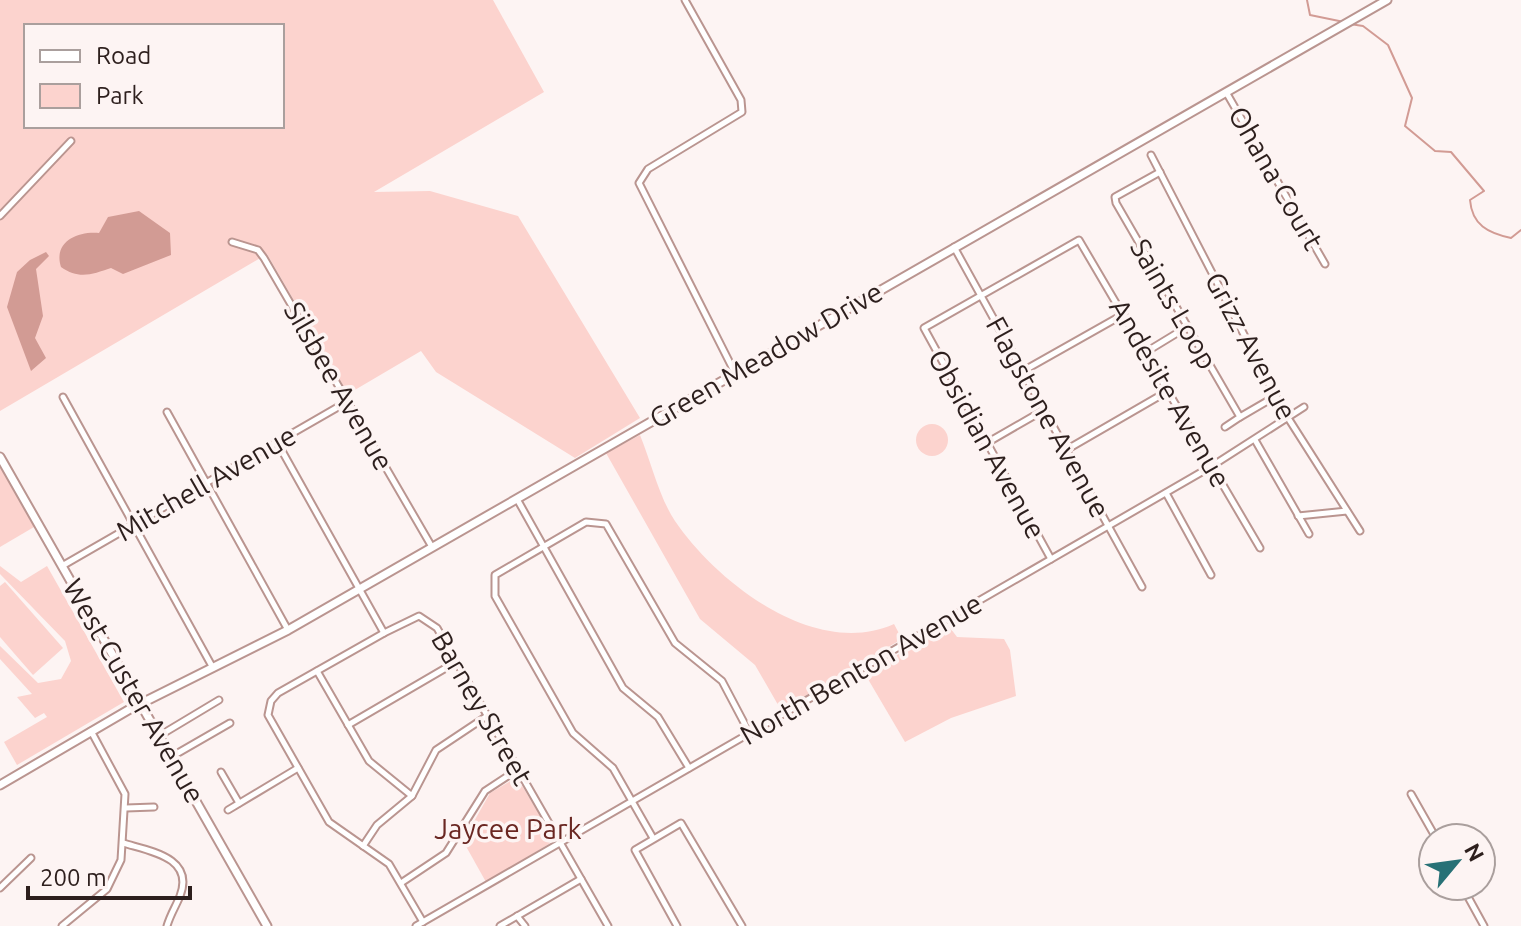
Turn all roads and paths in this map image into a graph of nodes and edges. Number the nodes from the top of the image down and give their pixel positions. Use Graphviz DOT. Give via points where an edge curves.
graph roads {
  1 [pos="685,0"];
  2 [pos="1387,0"];
  3 [pos="1226,91"];
  4 [pos="71,141"];
  5 [pos="1151,155"];
  6 [pos="1160,172"];
  7 [pos="0,216"];
  8 [pos="232,242"];
  9 [pos="954,247"];
  10 [pos="1325,264"];
  11 [pos="980,294"];
  12 [pos="1124,314"];
  13 [pos="1187,327"];
  14 [pos="1146,352"];
  15 [pos="1023,371"];
  16 [pos="735,373"];
  17 [pos="1168,391"];
  18 [pos="1276,396"];
  19 [pos="63,397"];
  20 [pos="1304,407"];
  21 [pos="351,408"];
  22 [pos="1044,410"];
  23 [pos="167,412"];
  24 [pos="1240,417"];
  25 [pos="1288,417"];
  26 [pos="1225,427"];
  27 [pos="1255,440"];
  28 [pos="277,442"];
  29 [pos="985,444"];
  30 [pos="1066,450"];
  31 [pos="0,457"];
  32 [pos="1212,466"];
  33 [pos="207,483"];
  34 [pos="1166,493"];
  35 [pos="516,498"];
  36 [pos="1347,511"];
  37 [pos="1298,516"];
  38 [pos="133,525"];
  39 [pos="1107,525"];
  40 [pos="1360,531"];
  41 [pos="1309,534"];
  42 [pos="543,546"];
  43 [pos="432,547"];
  44 [pos="1260,548"];
  45 [pos="1051,559"];
  46 [pos="62,566"];
  47 [pos="1211,575"];
  48 [pos="1142,587"];
  49 [pos="359,588"];
  50 [pos="288,630"];
  51 [pos="384,633"];
  52 [pos="456,662"];
  53 [pos="213,668"];
  54 [pos="317,671"];
  55 [pos="219,700"];
  56 [pos="141,703"];
  57 [pos="487,716"];
  58 [pos="230,723"];
  59 [pos="348,725"];
  60 [pos="91,731"];
  61 [pos="750,734"];
  62 [pos="159,736"];
  63 [pos="171,757"];
  64 [pos="298,768"];
  65 [pos="689,768"];
  66 [pos="518,769"];
  67 [pos="221,772"];
  68 [pos="0,785"];
  69 [pos="1411,794"];
  70 [pos="412,796"];
  71 [pos="630,802"];
  72 [pos="239,803"];
  73 [pos="154,807"];
  74 [pos="126,808"];
  75 [pos="228,810"];
  76 [pos="1427,822"];
  77 [pos="653,838"];
  78 [pos="123,843"];
  79 [pos="560,843"];
  80 [pos="363,846"];
  81 [pos="31,858"];
  82 [pos="581,879"];
  83 [pos="401,883"];
  84 [pos="0,888"];
  85 [pos="1471,902"];
  86 [pos="517,916"];
  87 [pos="419,924"];
  88 [pos="62,926"];
  89 [pos="167,926"];
  90 [pos="267,926"];
  91 [pos="500,926"];
  92 [pos="525,926"];
  93 [pos="608,926"];
  94 [pos="677,926"];
  95 [pos="742,926"];
  96 [pos="1484,926"];
  1 -- 16 [label="street" via="741,100 742,112 648,169 639,183"];
  2 -- 3 [label="main road, Green Meadow Drive"];
  3 -- 9 [label="main road, Green Meadow Drive"];
  3 -- 10 [label="street, Ohana Court"];
  4 -- 7 [label="street"];
  5 -- 6 [label="street, Grizz Avenue"];
  6 -- 13 [label="street, Saints Loop" via="1115,197 1116,203"];
  6 -- 18 [label="street, Grizz Avenue"];
  8 -- 21 [label="street, Silsbee Avenue" via="258,250 264,258"];
  9 -- 11 [label="street, Flagstone Avenue"];
  9 -- 16 [label="main road, Green Meadow Drive"];
  11 -- 12 [label="street, Andesite Avenue" via="1079,240"];
  11 -- 15 [label="street, Flagstone Avenue"];
  11 -- 29 [label="street, Obsidian Avenue" via="924,328"];
  12 -- 14 [label="street, Andesite Avenue"];
  12 -- 15 [label="street"];
  13 -- 14 [label="street"];
  13 -- 24 [label="street, Saints Loop"];
  14 -- 17 [label="street, Andesite Avenue"];
  15 -- 22 [label="street, Flagstone Avenue"];
  16 -- 35 [label="main road, Green Meadow Drive"];
  17 -- 30 [label="street"];
  17 -- 32 [label="street, Andesite Avenue"];
  18 -- 24 [label="street"];
  18 -- 25 [label="street, Grizz Avenue"];
  19 -- 38 [label="street"];
  20 -- 25 [label="street, North Benton Avenue"];
  21 -- 28 [label="street, Mitchell Avenue" via="338,407"];
  21 -- 43 [label="street, Silsbee Avenue"];
  22 -- 29 [label="street"];
  22 -- 30 [label="street, Flagstone Avenue"];
  23 -- 33 [label="street"];
  24 -- 26 [label="street"];
  25 -- 27 [label="street, North Benton Avenue"];
  25 -- 36 [label="street, Grizz Avenue"];
  27 -- 32 [label="street, North Benton Avenue"];
  27 -- 37 [label="street"];
  28 -- 33 [label="street, Mitchell Avenue"];
  28 -- 49 [label="street, Barney Street"];
  29 -- 45 [label="street, Obsidian Avenue"];
  30 -- 39 [label="street, Flagstone Avenue"];
  31 -- 46 [label="main road, West Custer Avenue"];
  32 -- 34 [label="street, North Benton Avenue"];
  32 -- 44 [label="street, Andesite Avenue"];
  33 -- 38 [label="street, Mitchell Avenue"];
  33 -- 50 [label="street"];
  34 -- 39 [label="street, North Benton Avenue"];
  34 -- 47 [label="street"];
  35 -- 42 [label="street"];
  35 -- 43 [label="main road, Green Meadow Drive"];
  36 -- 37 [label="street"];
  36 -- 40 [label="street, Grizz Avenue"];
  37 -- 41 [label="street"];
  38 -- 46 [label="street, Mitchell Avenue"];
  38 -- 53 [label="street"];
  39 -- 45 [label="street, North Benton Avenue"];
  39 -- 48 [label="street, Flagstone Avenue"];
  42 -- 61 [label="street" via="586,522 606,524 675,643 722,681"];
  42 -- 65 [label="street" via="623,688 658,717"];
  42 -- 71 [label="street" via="495,575 495,596 573,733 607,762"];
  43 -- 49 [label="main road, Green Meadow Drive"];
  45 -- 61 [label="street, North Benton Avenue"];
  46 -- 56 [label="main road, West Custer Avenue"];
  49 -- 50 [label="main road, Green Meadow Drive"];
  49 -- 51 [label="street, Barney Street"];
  50 -- 53 [label="main road, Green Meadow Drive"];
  51 -- 52 [label="street, Barney Street" via="408,619 429,620"];
  51 -- 54 [label="street"];
  52 -- 57 [label="street, Barney Street"];
  52 -- 59 [label="street"];
  53 -- 56 [label="main road, Green Meadow Drive"];
  54 -- 59 [label="street"];
  54 -- 64 [label="street" via="278,693 269,707 271,722"];
  55 -- 62 [label="street"];
  56 -- 60 [label="main road, Green Meadow Drive"];
  56 -- 62 [label="main road, West Custer Avenue"];
  57 -- 66 [label="street, Barney Street"];
  57 -- 70 [label="street" via="436,750"];
  58 -- 63 [label="street"];
  59 -- 70 [label="street" via="371,763"];
  60 -- 68 [label="main road, Green Meadow Drive"];
  60 -- 74 [label="street" via="124,790"];
  61 -- 65 [label="street, North Benton Avenue"];
  62 -- 63 [label="main road, West Custer Avenue"];
  63 -- 90 [label="main road, West Custer Avenue"];
  64 -- 72 [label="street"];
  64 -- 80 [label="street" via="329,822"];
  65 -- 71 [label="street, North Benton Avenue"];
  66 -- 79 [label="street, Barney Street"];
  66 -- 83 [label="street" via="485,791 446,853"];
  67 -- 72 [label="street"];
  69 -- 76 [label="street"];
  70 -- 80 [label="street" via="377,825"];
  71 -- 77 [label="street"];
  71 -- 79 [label="street, North Benton Avenue"];
  72 -- 75 [label="street"];
  73 -- 74 [label="street"];
  74 -- 78 [label="street"];
  77 -- 94 [label="street" via="635,853"];
  77 -- 95 [label="street" via="683,823"];
  78 -- 88 [label="street" via="117,874 107,889"];
  78 -- 89 [label="street" via="165,855 178,865 183,884"];
  79 -- 82 [label="street, Barney Street"];
  79 -- 87 [label="street, North Benton Avenue"];
  80 -- 83 [label="street" via="389,864"];
  81 -- 84 [label="street"];
  82 -- 86 [label="street"];
  82 -- 93 [label="street, Barney Street"];
  83 -- 87 [label="street"];
  85 -- 96 [label="street"];
  86 -- 91 [label="street"];
  86 -- 92 [label="street"];
}
